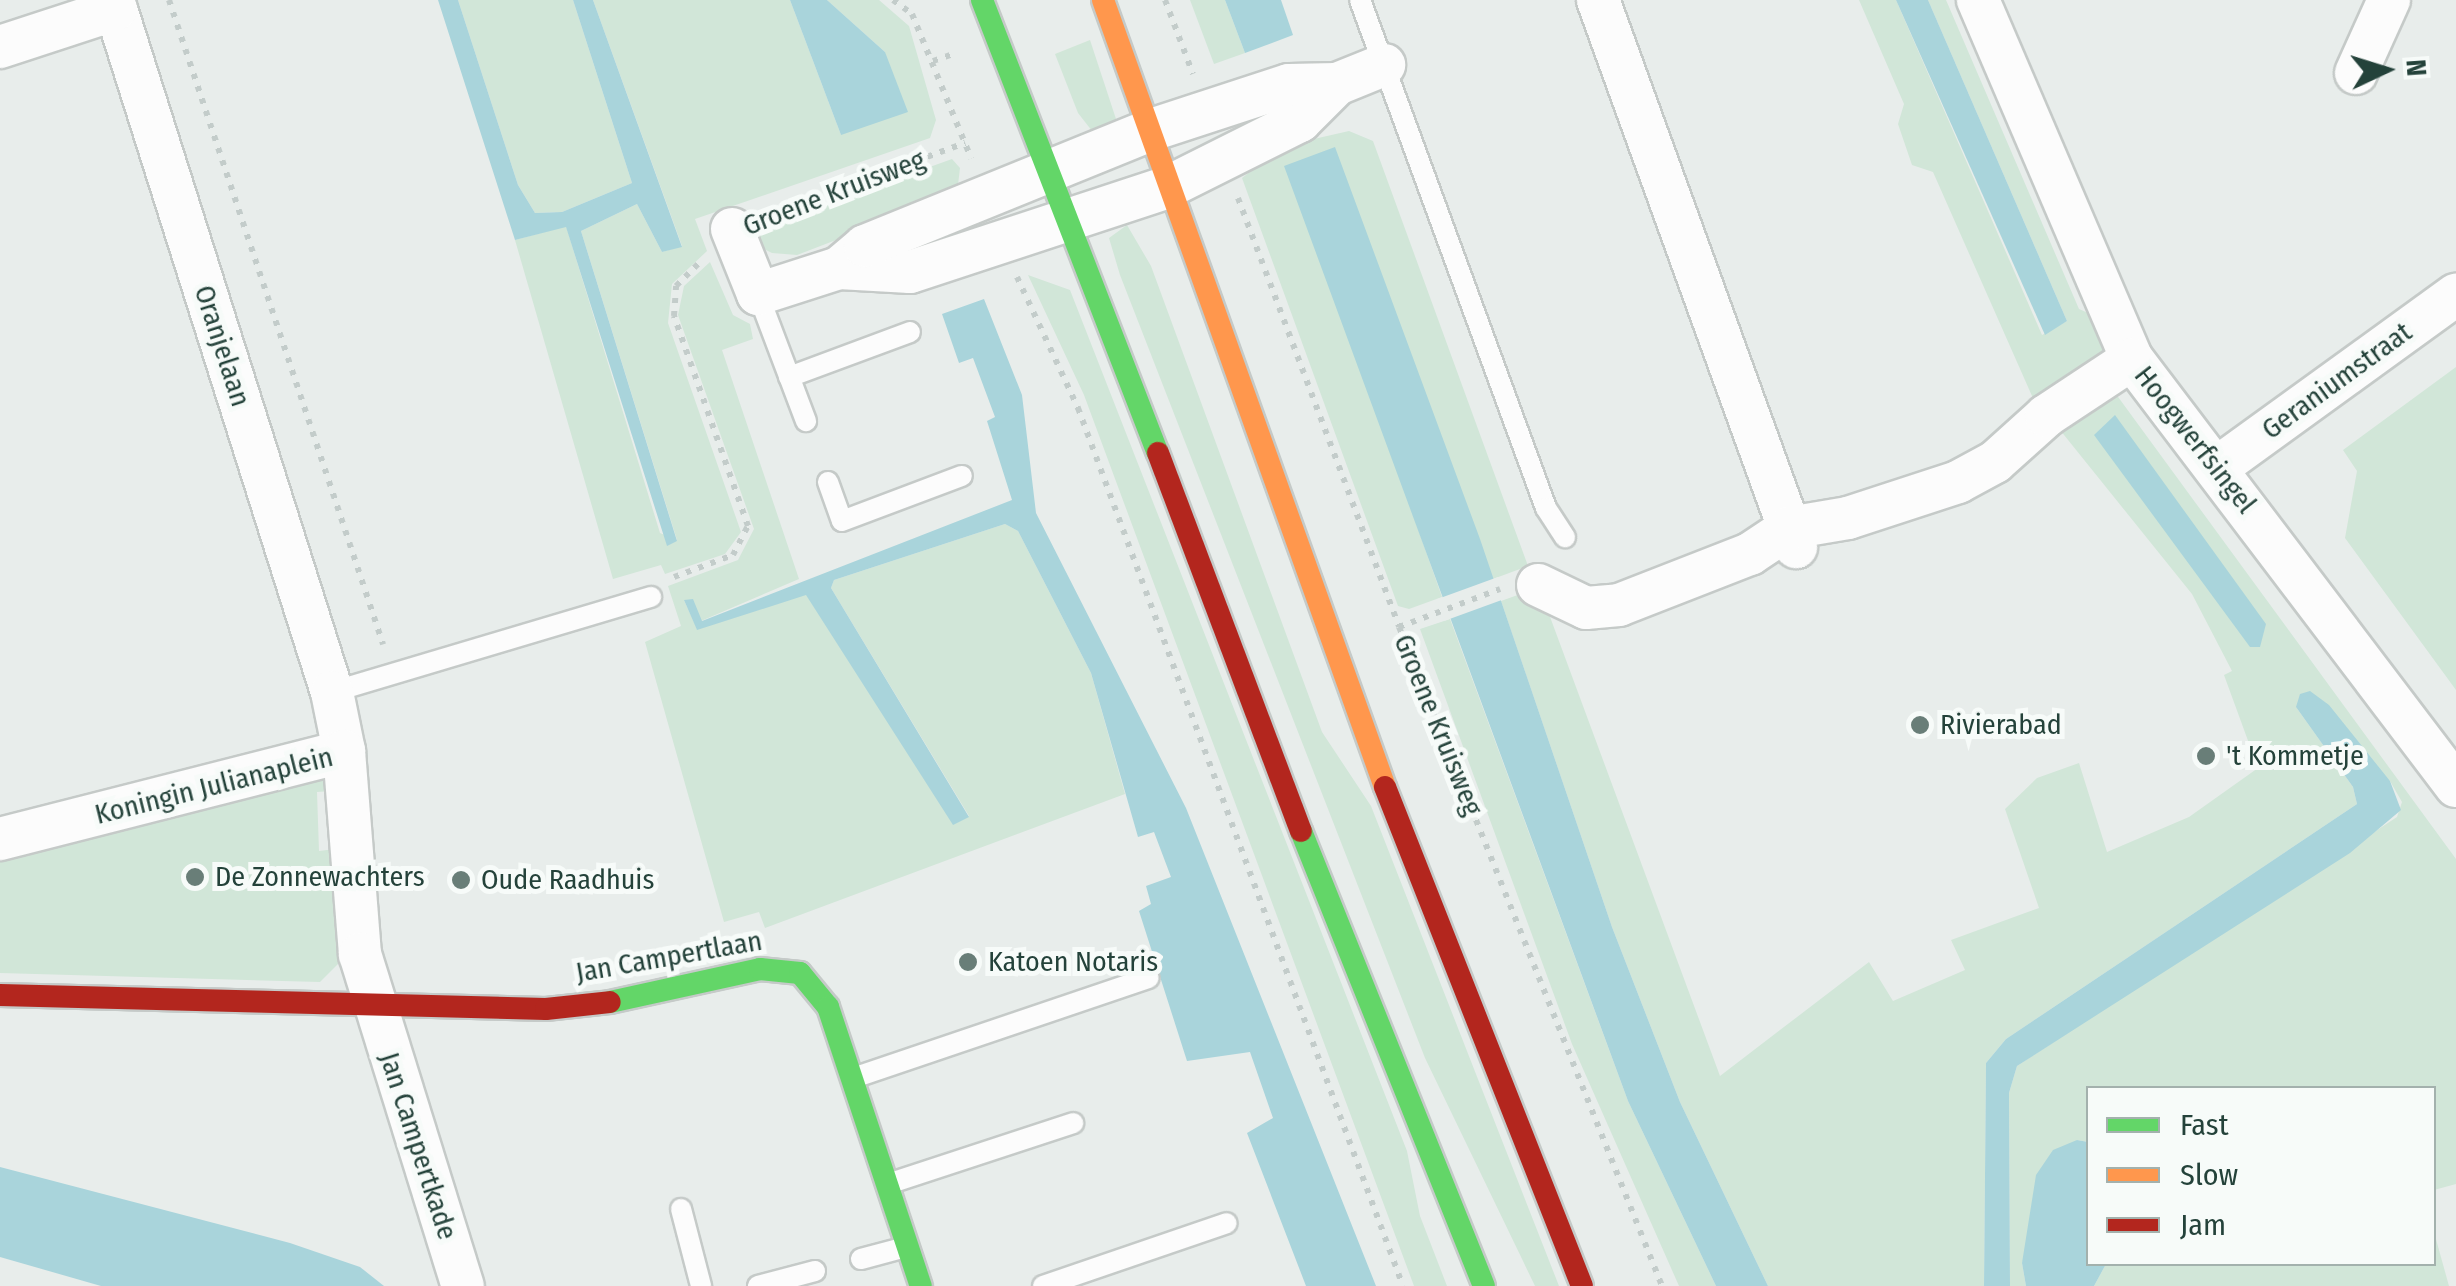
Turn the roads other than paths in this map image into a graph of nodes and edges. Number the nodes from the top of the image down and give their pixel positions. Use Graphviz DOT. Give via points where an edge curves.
graph roads {
  1 [pos="982,0"];
  2 [pos="1102,0"];
  3 [pos="1360,0"];
  4 [pos="1598,0"];
  5 [pos="1978,0"];
  6 [pos="2389,0"];
  7 [pos="114,5"];
  8 [pos="0,47"];
  9 [pos="1384,65"];
  10 [pos="2356,74"];
  11 [pos="1338,84"];
  12 [pos="1148,131"];
  13 [pos="1052,169"];
  14 [pos="1168,187"];
  15 [pos="1072,221"];
  16 [pos="732,229"];
  17 [pos="839,268"];
  18 [pos="758,294"];
  19 [pos="2456,294"];
  20 [pos="910,332"];
  21 [pos="2132,358"];
  22 [pos="789,377"];
  23 [pos="806,422"];
  24 [pos="2218,466"];
  25 [pos="962,476"];
  26 [pos="828,482"];
  27 [pos="1565,537"];
  28 [pos="1792,537"];
  29 [pos="1523,585"];
  30 [pos="652,597"];
  31 [pos="332,692"];
  32 [pos="344,751"];
  33 [pos="2456,786"];
  34 [pos="0,839"];
  35 [pos="1149,978"];
  36 [pos="0,995"];
  37 [pos="372,1007"];
  38 [pos="852,1078"];
  39 [pos="1072,1123"];
  40 [pos="886,1185"];
  41 [pos="681,1209"];
  42 [pos="1228,1222"];
  43 [pos="908,1246"];
  44 [pos="860,1259"];
  45 [pos="815,1271"];
  46 [pos="461,1279"];
  47 [pos="701,1286"];
  48 [pos="758,1286"];
  49 [pos="922,1286"];
  50 [pos="1044,1286"];
  51 [pos="1484,1286"];
  52 [pos="1582,1286"];
  1 -- 13 [label="main road"];
  2 -- 12 [label="main road"];
  3 -- 9 [label="lane"];
  4 -- 28 [label="street"];
  5 -- 21 [label="street, Hoogwerfsingel"];
  6 -- 10 [label="street"];
  7 -- 8 [label="street"];
  7 -- 31 [label="street, Oranjelaan"];
  9 -- 11 [label="street"];
  9 -- 27 [label="lane" via="1546,508"];
  11 -- 12 [label="street" via="1289,85"];
  11 -- 14 [label="street" via="1300,120"];
  12 -- 13 [label="street"];
  12 -- 14 [label="main road"];
  13 -- 15 [label="main road"];
  13 -- 17 [label="street" via="865,246"];
  14 -- 15 [label="street"];
  14 -- 52 [label="main road" via="1402,834"];
  15 -- 17 [label="street" via="910,272"];
  15 -- 51 [label="main road" via="1257,721"];
  16 -- 18 [label="street, Groene Kruisweg"];
  17 -- 18 [label="street"];
  18 -- 22 [label="lane"];
  19 -- 24 [label="street, Geraniumstraat"];
  20 -- 22 [label="lane"];
  21 -- 24 [label="street, Hoogwerfsingel"];
  21 -- 28 [label="street" via="1969,478"];
  22 -- 23 [label="lane"];
  24 -- 33 [label="street, Hoogwerfsingel"];
  25 -- 26 [label="lane" via="842,521"];
  28 -- 29 [label="street" via="1619,605 1586,608"];
  30 -- 31 [label="lane"];
  31 -- 32 [label="street, Oranjelaan"];
  32 -- 34 [label="street, Koningin Julianaplein"];
  32 -- 37 [label="street, Koningin Julianaplein" via="360,954"];
  35 -- 38 [label="lane"];
  36 -- 37 [label="main road"];
  37 -- 38 [label="main road, Jan Campertlaan" via="596,1004 780,967 816,987"];
  37 -- 46 [label="street, Jan Campertkade"];
  38 -- 40 [label="main road, Jan Campertlaan"];
  39 -- 40 [label="lane"];
  40 -- 43 [label="main road, Jan Campertlaan"];
  41 -- 47 [label="lane"];
  42 -- 50 [label="lane"];
  43 -- 44 [label="lane"];
  43 -- 49 [label="main road, Jan Campertlaan"];
  45 -- 48 [label="lane"];
}
